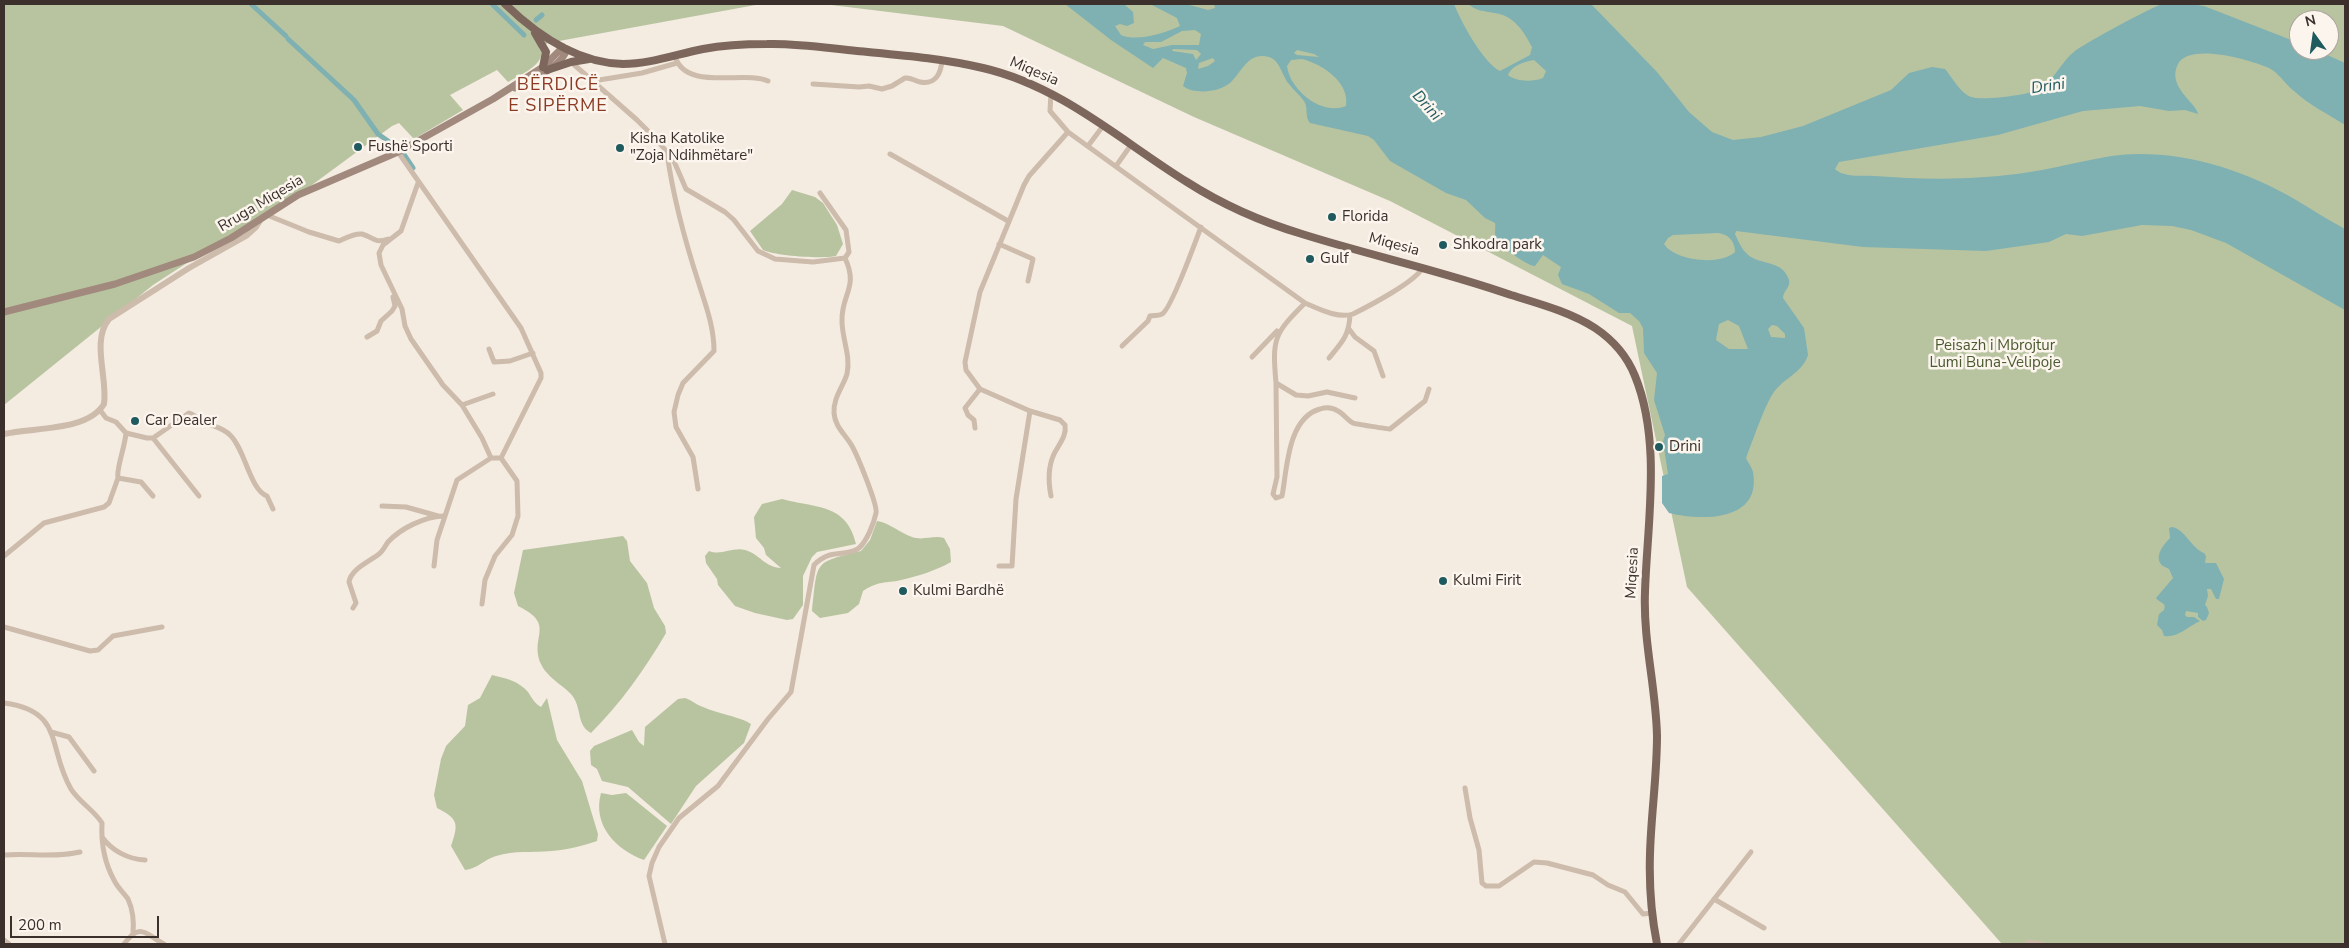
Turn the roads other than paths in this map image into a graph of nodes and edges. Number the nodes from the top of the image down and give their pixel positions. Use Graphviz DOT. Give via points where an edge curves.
graph roads {
  1 [pos="505,4"];
  2 [pos="533,29"];
  3 [pos="565,48"];
  4 [pos="676,59"];
  5 [pos="595,60"];
  6 [pos="942,60"];
  7 [pos="571,62"];
  8 [pos="545,68"];
  9 [pos="593,81"];
  10 [pos="768,81"];
  11 [pos="813,84"];
  12 [pos="1051,92"];
  13 [pos="1104,126"];
  14 [pos="1068,132"];
  15 [pos="1131,145"];
  16 [pos="1088,146"];
  17 [pos="399,152"];
  18 [pos="667,152"];
  19 [pos="890,154"];
  20 [pos="1116,166"];
  21 [pos="418,182"];
  22 [pos="820,193"];
  23 [pos="264,217"];
  24 [pos="1008,221"];
  25 [pos="1202,227"];
  26 [pos="392,237"];
  27 [pos="999,244"];
  28 [pos="845,258"];
  29 [pos="1423,267"];
  30 [pos="1028,281"];
  31 [pos="391,287"];
  32 [pos="1305,303"];
  33 [pos="4,312"];
  34 [pos="1350,315"];
  35 [pos="1283,325"];
  36 [pos="1349,329"];
  37 [pos="367,337"];
  38 [pos="1122,346"];
  39 [pos="489,349"];
  40 [pos="533,353"];
  41 [pos="1252,357"];
  42 [pos="1329,358"];
  43 [pos="1383,376"];
  44 [pos="1276,383"];
  45 [pos="980,389"];
  46 [pos="1429,389"];
  47 [pos="493,394"];
  48 [pos="1355,398"];
  49 [pos="462,405"];
  50 [pos="100,410"];
  51 [pos="1030,411"];
  52 [pos="975,428"];
  53 [pos="126,433"];
  54 [pos="4,434"];
  55 [pos="153,438"];
  56 [pos="491,458"];
  57 [pos="502,458"];
  58 [pos="118,478"];
  59 [pos="698,489"];
  60 [pos="152,496"];
  61 [pos="199,496"];
  62 [pos="1051,496"];
  63 [pos="382,506"];
  64 [pos="273,509"];
  65 [pos="441,516"];
  66 [pos="4,556"];
  67 [pos="434,566"];
  68 [pos="999,566"];
  69 [pos="482,604"];
  70 [pos="353,608"];
  71 [pos="4,627"];
  72 [pos="162,627"];
  73 [pos="4,703"];
  74 [pos="51,732"];
  75 [pos="94,771"];
  76 [pos="1465,788"];
  77 [pos="101,837"];
  78 [pos="80,852"];
  79 [pos="1751,852"];
  80 [pos="4,855"];
  81 [pos="145,860"];
  82 [pos="1714,899"];
  83 [pos="1652,913"];
  84 [pos="1764,928"];
  85 [pos="133,934"];
  86 [pos="4,940"];
  87 [pos="10,944"];
  88 [pos="124,944"];
  89 [pos="164,944"];
  90 [pos="665,944"];
  91 [pos="1657,944"];
  92 [pos="1679,944"];
  93 [pos="2028,944"];
  94 [pos="2042,944"];
  1 -- 2 [label="main road"];
  2 -- 3 [label="main road"];
  2 -- 8 [label="main road" via="545,48"];
  3 -- 5 [label="main road"];
  3 -- 8 [label="main road, Rruga Miqesia"];
  4 -- 5 [label="main road, Miqesia" via="620,64"];
  4 -- 6 [label="main road, Miqesia" via="706,49 768,44"];
  4 -- 9 [label="street" via="642,73"];
  4 -- 10 [label="street" via="684,71 709,77 739,79 756,76"];
  5 -- 7 [label="main road"];
  6 -- 11 [label="street" via="938,78 929,81 905,78 882,89"];
  6 -- 12 [label="main road, Miqesia" via="999,72"];
  7 -- 8 [label="main road"];
  7 -- 9 [label="street"];
  8 -- 17 [label="main road, Rruga Miqesia"];
  9 -- 18 [label="street"];
  12 -- 13 [label="main road, Miqesia"];
  12 -- 14 [label="street" via="1050,110"];
  13 -- 15 [label="main road, Miqesia"];
  13 -- 16 [label="street"];
  14 -- 16 [label="street"];
  14 -- 24 [label="street" via="1026,181"];
  15 -- 20 [label="street"];
  15 -- 29 [label="main road, Miqesia" via="1191,185 1238,210 1304,235"];
  16 -- 20 [label="street"];
  17 -- 21 [label="street"];
  17 -- 23 [label="main road, Rruga Miqesia" via="309,190"];
  18 -- 28 [label="street" via="674,159 686,189 725,212 758,251 775,259 813,262"];
  18 -- 59 [label="street" via="684,232 711,320 714,344 712,355 683,383 674,412 676,427 693,457"];
  19 -- 24 [label="street"];
  20 -- 25 [label="street"];
  21 -- 26 [label="street" via="401,231"];
  21 -- 40 [label="street" via="521,328"];
  22 -- 28 [label="street" via="846,230 849,252"];
  23 -- 26 [label="street" via="339,241 363,234 376,241"];
  23 -- 33 [label="main road, Rruga Miqesia" via="194,257 140,277"];
  23 -- 50 [label="street" via="246,236 109,319 101,338 105,397"];
  24 -- 27 [label="street"];
  25 -- 32 [label="street"];
  25 -- 38 [label="street" via="1165,312 1150,316"];
  26 -- 31 [label="street" via="379,253"];
  27 -- 30 [label="street" via="1033,259"];
  27 -- 45 [label="street" via="980,292 964,362"];
  28 -- 90 [label="street" via="851,278 842,319 847,373 836,397 834,412 836,424 858,456 877,511 859,548 830,554 814,565 791,692 726,777 679,818 659,848 649,876"];
  29 -- 34 [label="street" via="1421,273"];
  29 -- 83 [label="main road, Miqesia" via="1578,318 1598,330 1620,350 1636,377 1643,403 1651,484 1645,619 1657,752 1650,849"];
  31 -- 37 [label="street" via="395,306 381,321 377,331"];
  31 -- 49 [label="street" via="411,339 443,385"];
  32 -- 34 [label="street"];
  32 -- 35 [label="street"];
  34 -- 36 [label="street"];
  35 -- 41 [label="street"];
  35 -- 44 [label="street" via="1276,341"];
  36 -- 42 [label="street"];
  36 -- 43 [label="street" via="1355,337 1372,347"];
  39 -- 40 [label="street" via="494,362 510,361"];
  40 -- 57 [label="street" via="541,378"];
  44 -- 46 [label="street" via="1277,477 1273,494 1276,498 1282,496 1292,441 1311,413 1327,407 1340,412 1354,424 1375,425 1385,430 1418,408"];
  44 -- 48 [label="street" via="1296,395 1327,392"];
  45 -- 51 [label="street"];
  45 -- 52 [label="street" via="965,408 974,420"];
  47 -- 49 [label="street"];
  49 -- 56 [label="street"];
  50 -- 53 [label="street"];
  50 -- 54 [label="street" via="85,421"];
  51 -- 62 [label="street" via="1060,420 1065,425 1066,432 1049,472"];
  51 -- 68 [label="street" via="1016,499 1012,566"];
  53 -- 55 [label="street"];
  53 -- 58 [label="street"];
  55 -- 61 [label="street"];
  55 -- 64 [label="street" via="190,413 223,428 238,446 256,487 267,496"];
  56 -- 57 [label="street"];
  56 -- 65 [label="street" via="459,477"];
  57 -- 69 [label="street" via="517,481 518,516 512,536 495,556 485,580"];
  58 -- 60 [label="street" via="141,482"];
  58 -- 66 [label="street" via="104,508 44,524"];
  63 -- 65 [label="street" via="406,507"];
  65 -- 67 [label="street"];
  65 -- 70 [label="street" via="405,528 387,543 383,551 353,572 349,582 356,603"];
  71 -- 72 [label="street" via="90,651 98,650 113,636"];
  73 -- 74 [label="street" via="40,716"];
  74 -- 75 [label="street" via="69,737"];
  74 -- 77 [label="street" via="70,788 102,823"];
  76 -- 83 [label="street" via="1479,850 1482,883 1486,886 1498,886 1526,866 1540,861 1593,875 1625,892 1643,914"];
  77 -- 81 [label="street" via="130,858"];
  77 -- 85 [label="street" via="114,881 128,900"];
  78 -- 80 [label="street" via="56,856"];
  79 -- 82 [label="street"];
  82 -- 84 [label="street"];
  82 -- 92 [label="street"];
  83 -- 91 [label="main road, Miqesia"];
  85 -- 88 [label="street"];
  85 -- 89 [label="street" via="146,931"];
  86 -- 87 [label="street"];
  93 -- 94 [label="street"];
}
